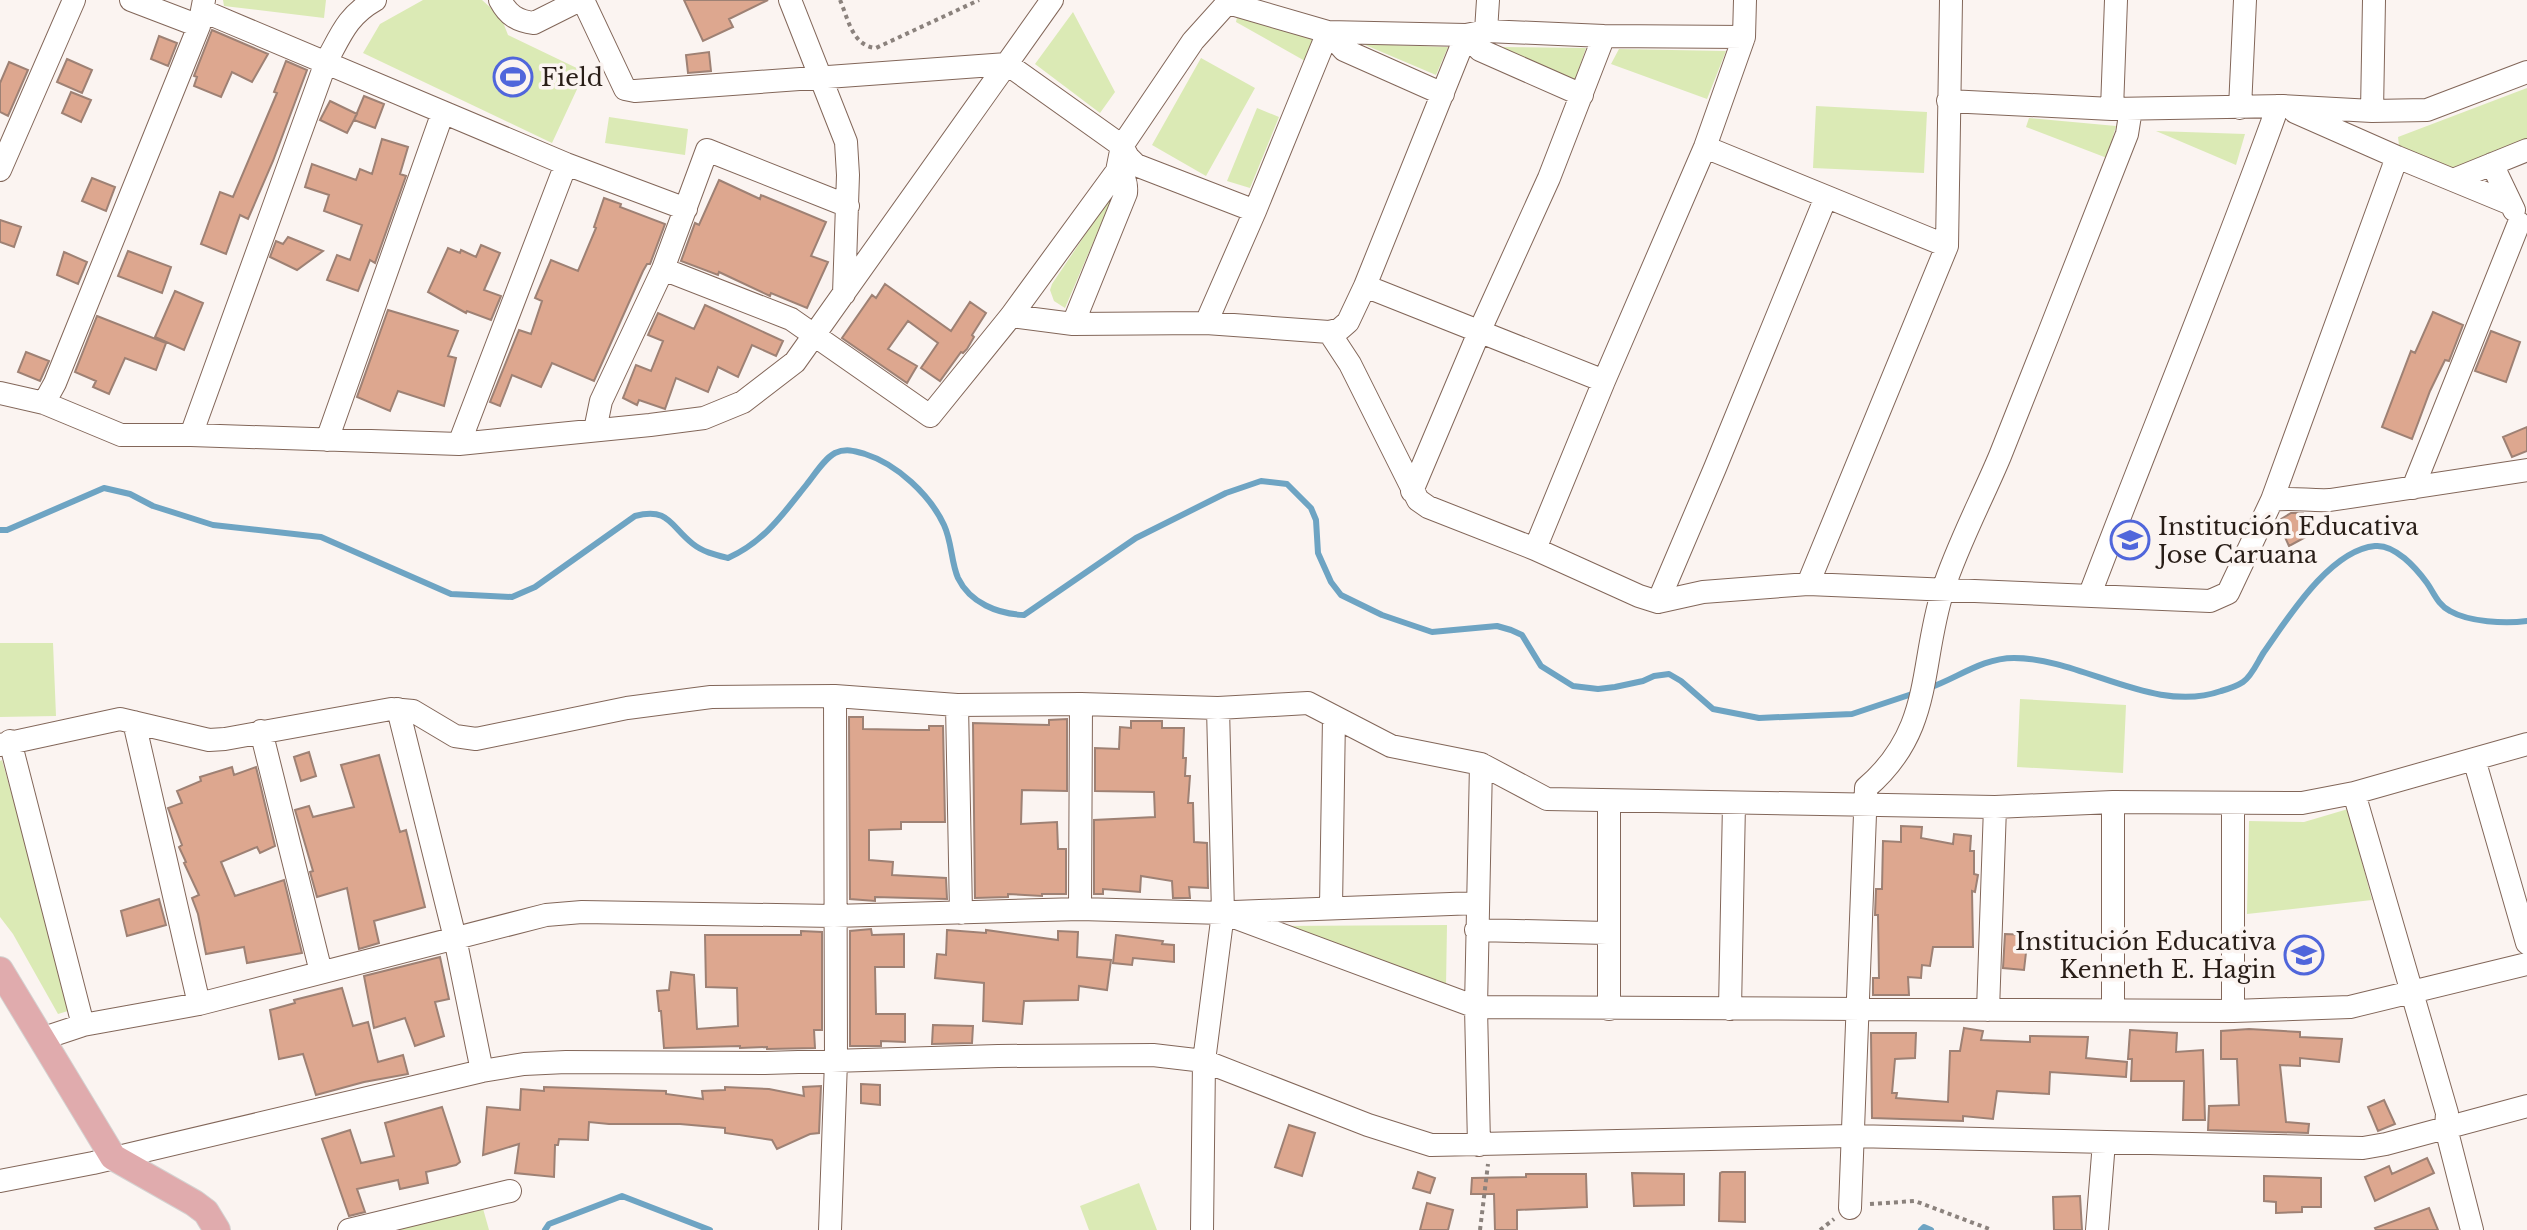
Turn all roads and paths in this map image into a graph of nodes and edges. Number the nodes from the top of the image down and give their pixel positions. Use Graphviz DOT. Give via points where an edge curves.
graph roads {
  1 [pos="74,0"];
  2 [pos="131,0"];
  3 [pos="500,0"];
  4 [pos="581,0"];
  5 [pos="790,0"];
  6 [pos="840,0"];
  7 [pos="979,0"];
  8 [pos="1052,0"];
  9 [pos="1488,0"];
  10 [pos="1745,0"];
  11 [pos="1951,0"];
  12 [pos="2116,0"];
  13 [pos="2245,0"];
  14 [pos="2374,0"];
  15 [pos="371,1"];
  16 [pos="1229,2"];
  17 [pos="202,13"];
  18 [pos="1328,32"];
  19 [pos="1476,33"];
  20 [pos="1604,36"];
  21 [pos="1744,37"];
  22 [pos="326,62"];
  23 [pos="1007,64"];
  24 [pos="2527,72"];
  25 [pos="821,77"];
  26 [pos="1443,94"];
  27 [pos="1582,95"];
  28 [pos="1948,101"];
  29 [pos="2281,106"];
  30 [pos="2240,108"];
  31 [pos="2122,109"];
  32 [pos="2372,111"];
  33 [pos="443,112"];
  34 [pos="1122,146"];
  35 [pos="1705,147"];
  36 [pos="2527,150"];
  37 [pos="2397,157"];
  38 [pos="566,164"];
  39 [pos="2492,164"];
  40 [pos="0,170"];
  41 [pos="1117,171"];
  42 [pos="2453,180"];
  43 [pos="1826,197"];
  44 [pos="848,206"];
  45 [pos="686,209"];
  46 [pos="1255,211"];
  47 [pos="2519,223"];
  48 [pos="1947,246"];
  49 [pos="663,269"];
  50 [pos="1365,286"];
  51 [pos="844,294"];
  52 [pos="1011,316"];
  53 [pos="1206,323"];
  54 [pos="1073,324"];
  55 [pos="1480,330"];
  56 [pos="1329,332"];
  57 [pos="814,336"];
  58 [pos="1604,381"];
  59 [pos="0,393"];
  60 [pos="44,403"];
  61 [pos="595,430"];
  62 [pos="191,435"];
  63 [pos="327,440"];
  64 [pos="459,444"];
  65 [pos="2527,470"];
  66 [pos="2413,488"];
  67 [pos="1412,491"];
  68 [pos="2272,500"];
  69 [pos="1535,549"];
  70 [pos="1808,584"];
  71 [pos="1943,589"];
  72 [pos="2090,594"];
  73 [pos="1658,602"];
  74 [pos="835,696"];
  75 [pos="1081,704"];
  76 [pos="957,705"];
  77 [pos="1218,708"];
  78 [pos="398,709"];
  79 [pos="1334,717"];
  80 [pos="134,722"];
  81 [pos="261,731"];
  82 [pos="5,743"];
  83 [pos="2527,744"];
  84 [pos="2474,759"];
  85 [pos="1481,764"];
  86 [pos="2354,793"];
  87 [pos="1609,801"];
  88 [pos="2113,802"];
  89 [pos="1734,803"];
  90 [pos="2233,803"];
  91 [pos="1865,804"];
  92 [pos="1995,807"];
  93 [pos="1477,903"];
  94 [pos="1331,907"];
  95 [pos="1080,909"];
  96 [pos="961,913"];
  97 [pos="1223,913"];
  98 [pos="834,916"];
  99 [pos="1476,930"];
  100 [pos="1607,933"];
  101 [pos="455,938"];
  102 [pos="2527,943"];
  103 [pos="2527,964"];
  104 [pos="0,970"];
  105 [pos="321,972"];
  106 [pos="2412,993"];
  107 [pos="199,1004"];
  108 [pos="1476,1007"];
  109 [pos="1859,1008"];
  110 [pos="1609,1009"];
  111 [pos="1730,1009"];
  112 [pos="1988,1010"];
  113 [pos="2113,1010"];
  114 [pos="2233,1011"];
  115 [pos="83,1025"];
  116 [pos="41,1039"];
  117 [pos="836,1061"];
  118 [pos="1204,1061"];
  119 [pos="482,1071"];
  120 [pos="2527,1106"];
  121 [pos="2446,1128"];
  122 [pos="1852,1136"];
  123 [pos="2104,1142"];
  124 [pos="1484,1145"];
  125 [pos="113,1157"];
  126 [pos="0,1181"];
  127 [pos="510,1191"];
  128 [pos="1850,1208"];
  129 [pos="217,1230"];
  130 [pos="349,1230"];
  131 [pos="830,1230"];
  132 [pos="1202,1230"];
  133 [pos="1480,1230"];
  134 [pos="1820,1230"];
  135 [pos="1992,1230"];
  136 [pos="2097,1230"];
  137 [pos="2472,1230"];
  1 -- 40 [label="street"];
  2 -- 17 [label="street"];
  3 -- 4 [label="street" via="513,17 534,23"];
  4 -- 25 [label="street" via="625,89"];
  5 -- 25 [label="street"];
  6 -- 7 [label="path" via="857,40 876,48"];
  8 -- 23 [label="street"];
  9 -- 19 [label="street"];
  10 -- 21 [label="street"];
  11 -- 28 [label="street"];
  12 -- 31 [label="street"];
  13 -- 30 [label="street"];
  14 -- 32 [label="street"];
  15 -- 22 [label="street" via="345,27"];
  16 -- 18 [label="street"];
  16 -- 34 [label="street" via="1193,41"];
  17 -- 22 [label="street"];
  17 -- 60 [label="street"];
  18 -- 19 [label="street"];
  18 -- 26 [label="street" via="1344,50"];
  18 -- 46 [label="street"];
  19 -- 20 [label="street"];
  19 -- 26 [label="street"];
  19 -- 27 [label="street" via="1480,50"];
  20 -- 21 [label="street"];
  20 -- 27 [label="street"];
  21 -- 35 [label="street"];
  22 -- 33 [label="street"];
  22 -- 62 [label="street"];
  23 -- 25 [label="street"];
  23 -- 34 [label="street"];
  23 -- 51 [label="street"];
  24 -- 32 [label="street" via="2427,110"];
  25 -- 44 [label="street" via="846,142"];
  26 -- 50 [label="street"];
  27 -- 55 [label="street"];
  28 -- 31 [label="street"];
  28 -- 48 [label="street"];
  29 -- 30 [label="street"];
  29 -- 32 [label="street"];
  29 -- 37 [label="street"];
  29 -- 72 [label="street"];
  30 -- 31 [label="street"];
  31 -- 71 [label="street" via="2127,134"];
  33 -- 38 [label="street"];
  33 -- 63 [label="street"];
  34 -- 41 [label="street"];
  34 -- 46 [label="street" via="1136,165"];
  35 -- 43 [label="street"];
  35 -- 58 [label="street"];
  36 -- 39 [label="street"];
  37 -- 42 [label="street"];
  37 -- 68 [label="street"];
  38 -- 45 [label="street"];
  38 -- 64 [label="street"];
  39 -- 42 [label="street"];
  39 -- 47 [label="street"];
  41 -- 52 [label="street"];
  41 -- 54 [label="street" via="1127,184 1126,193"];
  42 -- 47 [label="street"];
  43 -- 48 [label="street"];
  43 -- 73 [label="street"];
  44 -- 45 [label="street" via="707,150"];
  44 -- 51 [label="street"];
  45 -- 49 [label="street"];
  46 -- 53 [label="street"];
  47 -- 66 [label="street"];
  48 -- 70 [label="street"];
  49 -- 57 [label="street" via="791,319"];
  49 -- 61 [label="street" via="601,401"];
  50 -- 55 [label="street"];
  50 -- 56 [label="street" via="1348,322"];
  51 -- 57 [label="street"];
  52 -- 54 [label="street"];
  52 -- 57 [label="street" via="930,416"];
  53 -- 54 [label="street"];
  53 -- 56 [label="street"];
  55 -- 58 [label="street"];
  55 -- 67 [label="street"];
  56 -- 67 [label="street"];
  57 -- 61 [label="street" via="779,377 723,411 690,420"];
  58 -- 69 [label="street"];
  59 -- 60 [label="street"];
  60 -- 62 [label="street" via="121,435"];
  61 -- 64 [label="street"];
  62 -- 63 [label="street"];
  63 -- 64 [label="street"];
  65 -- 66 [label="street"];
  66 -- 68 [label="street" via="2330,500"];
  67 -- 69 [label="street" via="1428,507"];
  68 -- 72 [label="street" via="2228,593 2219,598"];
  69 -- 73 [label="street"];
  70 -- 71 [label="street"];
  70 -- 73 [label="street" via="1729,589"];
  71 -- 72 [label="street"];
  71 -- 91 [label="street" via="1920,706 1900,752 1866,788"];
  74 -- 76 [label="street"];
  74 -- 78 [label="street" via="711,697 476,739 455,736 413,711"];
  74 -- 98 [label="street"];
  75 -- 76 [label="street"];
  75 -- 77 [label="street"];
  75 -- 95 [label="street"];
  76 -- 96 [label="street"];
  77 -- 79 [label="street" via="1308,703"];
  77 -- 97 [label="street"];
  78 -- 81 [label="street"];
  78 -- 101 [label="street"];
  79 -- 85 [label="street" via="1391,746"];
  79 -- 94 [label="street"];
  80 -- 81 [label="street" via="209,740"];
  80 -- 82 [label="street" via="120,719"];
  80 -- 107 [label="street"];
  81 -- 105 [label="street"];
  82 -- 115 [label="street"];
  83 -- 84 [label="street"];
  84 -- 86 [label="street"];
  84 -- 102 [label="street"];
  85 -- 87 [label="street" via="1547,799"];
  85 -- 93 [label="street"];
  86 -- 90 [label="street" via="2302,803"];
  86 -- 106 [label="street"];
  87 -- 89 [label="street"];
  87 -- 100 [label="street"];
  88 -- 90 [label="street"];
  88 -- 92 [label="street"];
  88 -- 113 [label="street"];
  89 -- 91 [label="street"];
  89 -- 111 [label="street"];
  90 -- 114 [label="street"];
  91 -- 92 [label="street"];
  91 -- 109 [label="street"];
  92 -- 112 [label="street"];
  93 -- 94 [label="street"];
  93 -- 99 [label="street"];
  94 -- 97 [label="street"];
  95 -- 96 [label="street"];
  95 -- 97 [label="street"];
  96 -- 98 [label="street"];
  97 -- 108 [label="street"];
  97 -- 118 [label="street"];
  98 -- 101 [label="street" via="582,912 546,915"];
  98 -- 117 [label="street"];
  99 -- 100 [label="street"];
  99 -- 108 [label="street"];
  100 -- 110 [label="street"];
  101 -- 105 [label="street"];
  101 -- 119 [label="street"];
  103 -- 106 [label="street"];
  104 -- 116 [label="main road"];
  105 -- 107 [label="street"];
  106 -- 114 [label="street" via="2350,1007"];
  106 -- 121 [label="street" via="2447,1113"];
  107 -- 115 [label="street"];
  108 -- 110 [label="street"];
  108 -- 124 [label="street"];
  109 -- 111 [label="street"];
  109 -- 112 [label="street"];
  109 -- 122 [label="street"];
  110 -- 111 [label="street"];
  112 -- 113 [label="street"];
  113 -- 114 [label="street"];
  115 -- 116 [label="street"];
  116 -- 125 [label="main road"];
  117 -- 118 [label="street" via="1153,1055"];
  117 -- 119 [label="street" via="566,1062"];
  117 -- 131 [label="street"];
  118 -- 124 [label="street" via="1431,1145"];
  118 -- 132 [label="street"];
  119 -- 125 [label="street"];
  120 -- 121 [label="street"];
  121 -- 123 [label="street" via="2363,1148"];
  121 -- 137 [label="street"];
  122 -- 123 [label="street"];
  122 -- 124 [label="street"];
  122 -- 128 [label="street"];
  123 -- 136 [label="street"];
  124 -- 133 [label="path"];
  125 -- 126 [label="street"];
  125 -- 129 [label="main road" via="194,1203"];
  127 -- 130 [label="street"];
  128 -- 134 [label="path"];
  128 -- 135 [label="path" via="1915,1201"];
}
